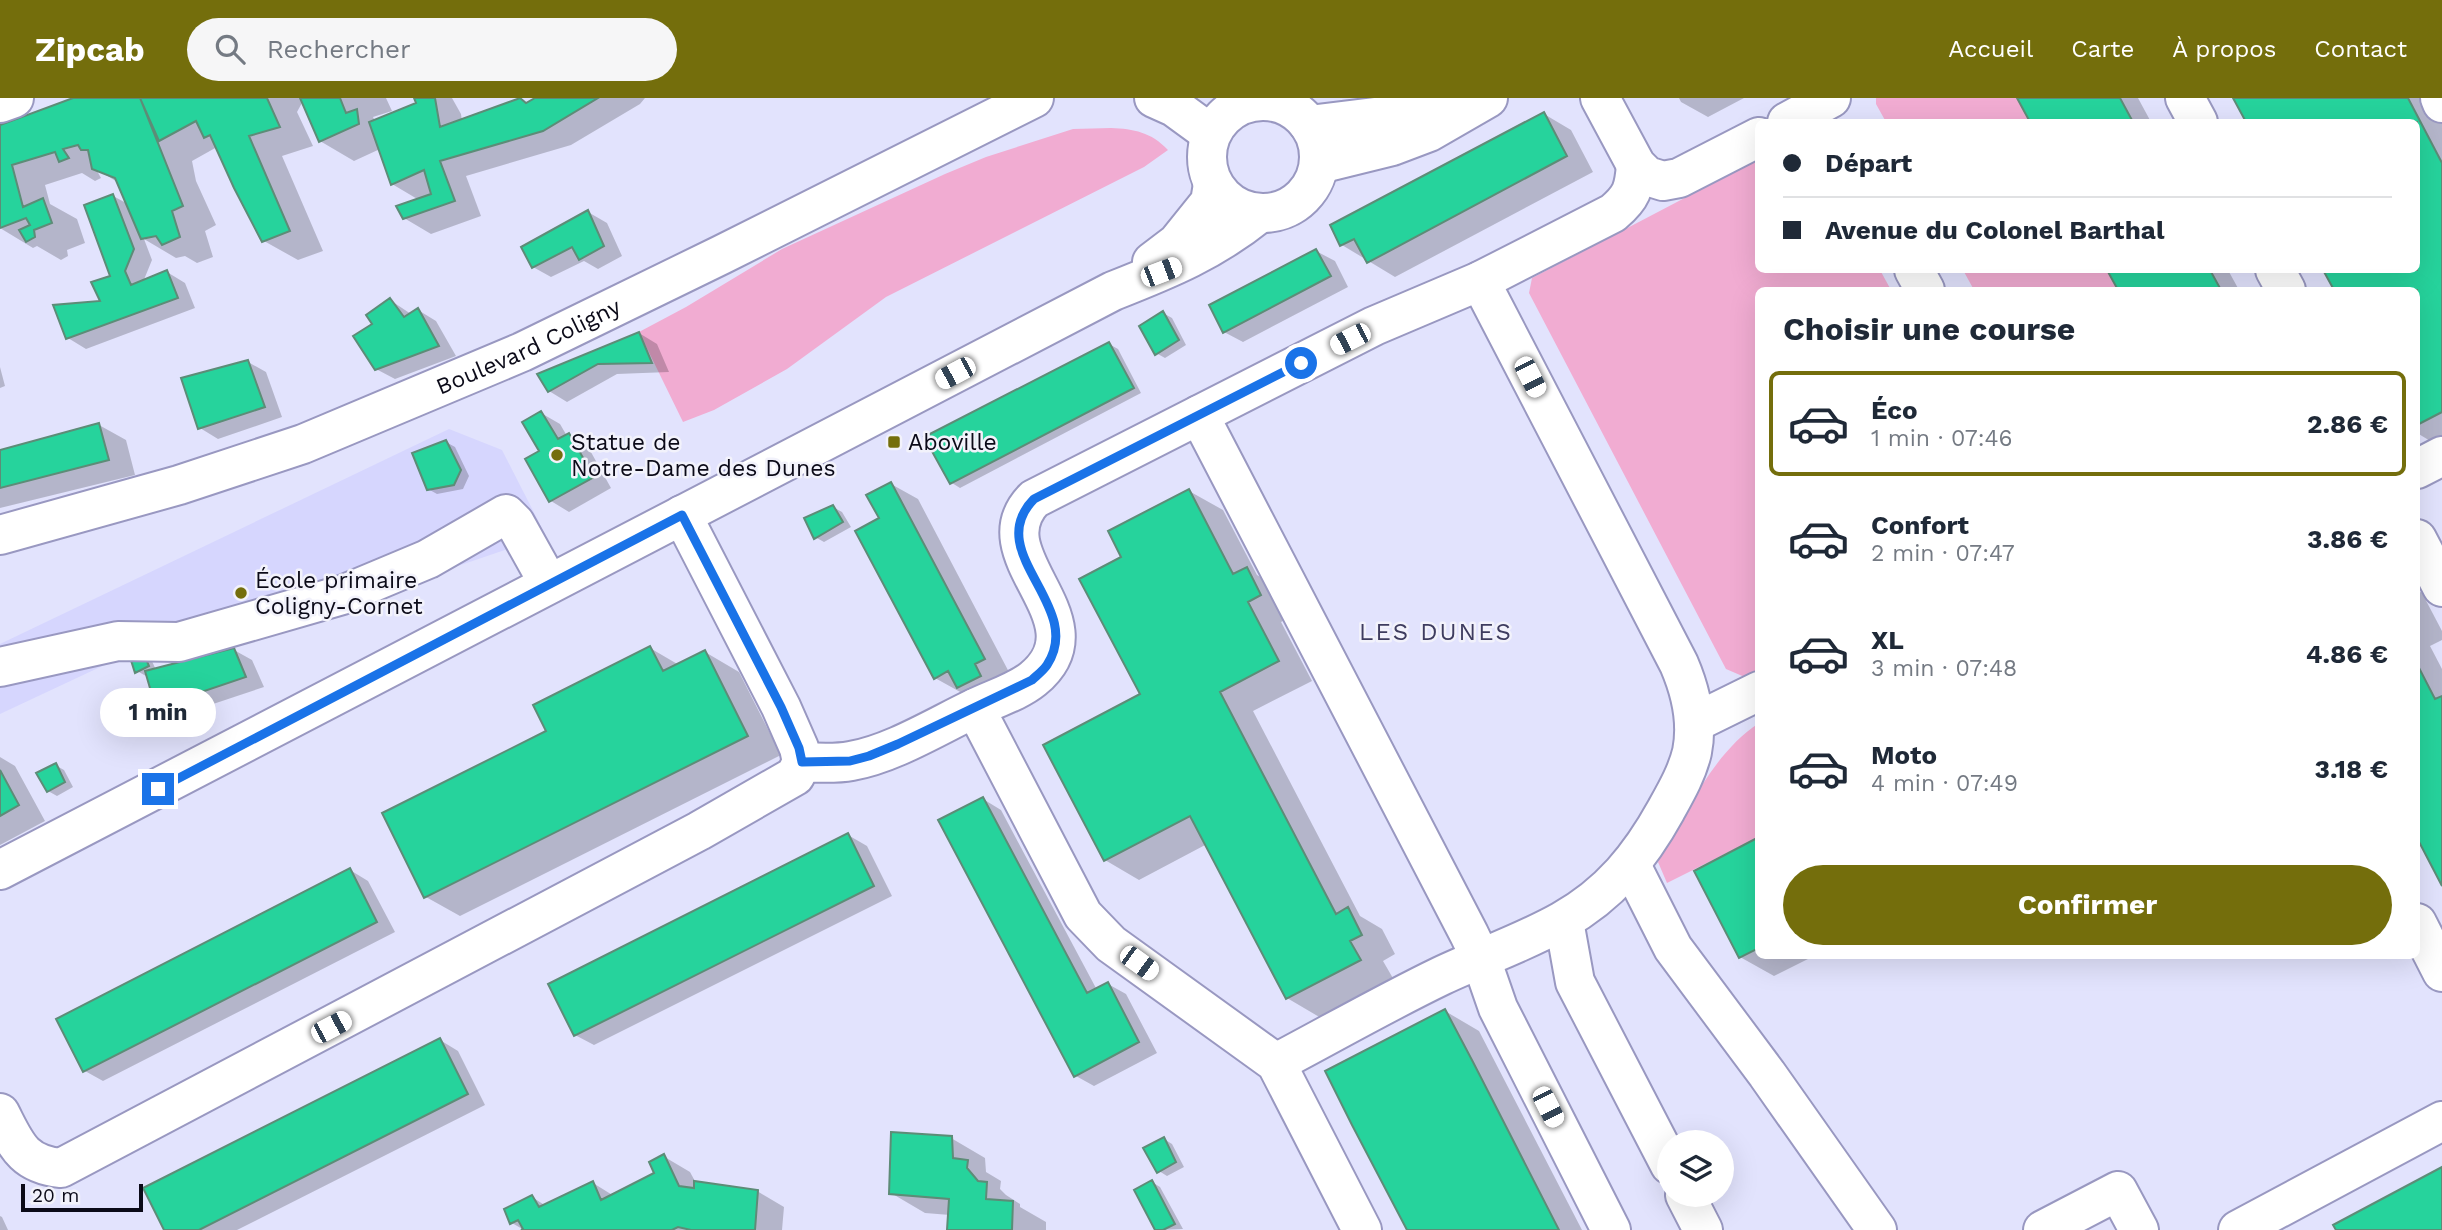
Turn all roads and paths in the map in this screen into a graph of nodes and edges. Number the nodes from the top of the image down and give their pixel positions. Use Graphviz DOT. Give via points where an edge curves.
graph roads {
  1 [pos="14,98"];
  2 [pos="1036,98"];
  3 [pos="1154,98"];
  4 [pos="1441,98"];
  5 [pos="1488,98"];
  6 [pos="1600,98"];
  7 [pos="2185,98"];
  8 [pos="1236,101"];
  9 [pos="0,103"];
  10 [pos="1832,107"];
  11 [pos="1796,119"];
  12 [pos="2196,119"];
  13 [pos="1309,125"];
  14 [pos="1211,134"];
  15 [pos="1755,139"];
  16 [pos="1319,163"];
  17 [pos="1636,165"];
  18 [pos="1213,184"];
  19 [pos="1260,213"];
  20 [pos="1480,281"];
  21 [pos="1113,291"];
  22 [pos="1199,415"];
  23 [pos="2442,456"];
  24 [pos="2420,467"];
  25 [pos="682,515"];
  26 [pos="0,535"];
  27 [pos="2420,545"];
  28 [pos="549,584"];
  29 [pos="2442,587"];
  30 [pos="0,667"];
  31 [pos="1755,693"];
  32 [pos="975,708"];
  33 [pos="1694,723"];
  34 [pos="802,762"];
  35 [pos="1631,865"];
  36 [pos="0,870"];
  37 [pos="1563,921"];
  38 [pos="2420,929"];
  39 [pos="1481,959"];
  40 [pos="2442,972"];
  41 [pos="1276,1063"];
  42 [pos="0,1113"];
  43 [pos="2442,1121"];
  44 [pos="1657,1140"];
  45 [pos="1691,1207"];
  46 [pos="1363,1230"];
  47 [pos="1611,1230"];
  48 [pos="1703,1230"];
  49 [pos="1877,1230"];
  50 [pos="2043,1230"];
  51 [pos="2139,1230"];
  52 [pos="2238,1230"];
  1 -- 9 [label="street"];
  2 -- 26 [label="street, Boulevard Coligny" via="509,358 303,444"];
  3 -- 14 [label="street"];
  4 -- 13 [label="street" via="1392,115"];
  5 -- 16 [label="street" via="1429,132"];
  6 -- 17 [label="street"];
  7 -- 12 [label="street"];
  8 -- 13 [label="street" via="1279,103 1296,111"];
  8 -- 14 [label="street"];
  10 -- 11 [label="street"];
  13 -- 16 [label="street"];
  14 -- 18 [label="street" via="1207,157"];
  15 -- 17 [label="street" via="1679,178 1663,181 1647,176"];
  16 -- 19 [label="street" via="1314,180 1293,205"];
  17 -- 20 [label="street" via="1634,186 1626,202 1613,213"];
  18 -- 19 [label="street" via="1225,199"];
  18 -- 21 [label="street" via="1210,202 1177,243"];
  19 -- 21 [label="street" via="1184,263"];
  20 -- 22 [label="street" via="1374,326"];
  20 -- 33 [label="street" via="1679,664 1689,687"];
  21 -- 25 [label="street"];
  22 -- 32 [label="street" via="1026,507 1019,519 1019,541 1052,611 1055,646 1047,665 1032,680"];
  22 -- 39 [label="street"];
  23 -- 24 [label="street"];
  25 -- 28 [label="street"];
  25 -- 34 [label="street" via="781,707"];
  27 -- 29 [label="street"];
  28 -- 30 [label="street" via="506,514 428,559 342,595 179,642 118,641"];
  28 -- 36 [label="street"];
  31 -- 33 [label="street"];
  32 -- 34 [label="street" via="869,756"];
  32 -- 41 [label="street" via="1083,915 1111,944"];
  33 -- 35 [label="street" via="1684,776"];
  34 -- 42 [label="street" via="796,776 699,831 61,1168 46,1167 23,1153"];
  35 -- 37 [label="street"];
  35 -- 49 [label="street" via="1673,948"];
  37 -- 39 [label="street"];
  37 -- 44 [label="street" via="1576,982"];
  38 -- 40 [label="street"];
  39 -- 41 [label="street"];
  39 -- 47 [label="street" via="1497,1008"];
  41 -- 46 [label="street"];
  43 -- 52 [label="street"];
  45 -- 48 [label="street"];
  50 -- 51 [label="street" via="2118,1191"];
}
